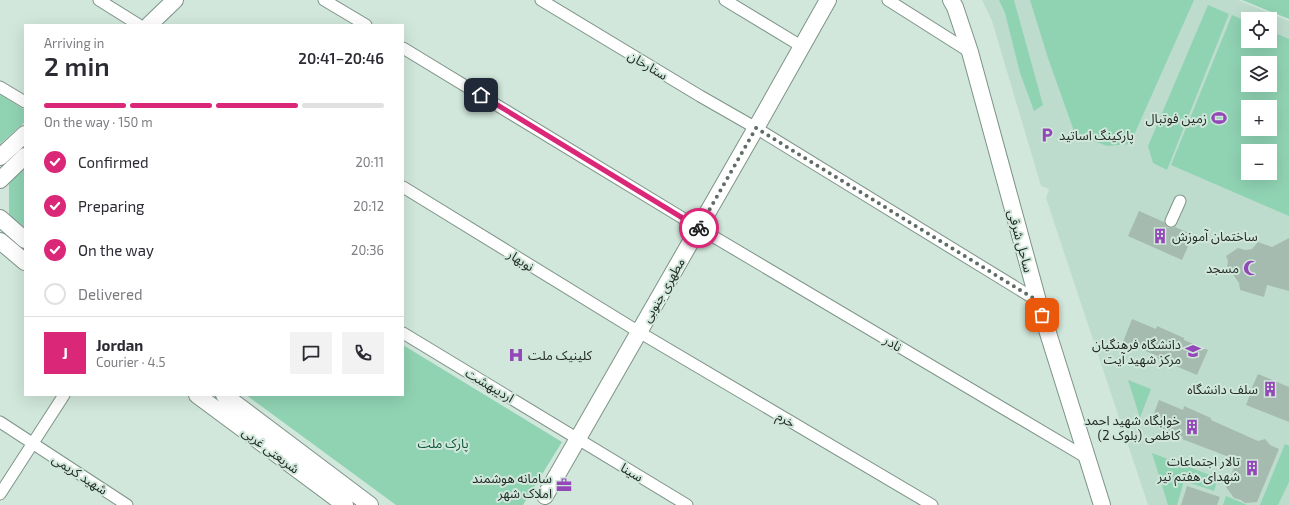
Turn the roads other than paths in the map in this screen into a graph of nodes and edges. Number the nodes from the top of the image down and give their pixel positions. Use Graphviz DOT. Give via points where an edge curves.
graph roads {
  1 [pos="99,0"];
  2 [pos="175,0"];
  3 [pos="324,0"];
  4 [pos="541,0"];
  5 [pos="725,0"];
  6 [pos="828,0"];
  7 [pos="888,0"];
  8 [pos="951,0"];
  9 [pos="137,24"];
  10 [pos="150,24"];
  11 [pos="364,24"];
  12 [pos="801,46"];
  13 [pos="404,49"];
  14 [pos="970,52"];
  15 [pos="0,87"];
  16 [pos="24,101"];
  17 [pos="756,128"];
  18 [pos="24,135"];
  19 [pos="0,157"];
  20 [pos="24,157"];
  21 [pos="0,180"];
  22 [pos="404,188"];
  23 [pos="1180,201"];
  24 [pos="0,212"];
  25 [pos="1171,221"];
  26 [pos="5,223"];
  27 [pos="699,228"];
  28 [pos="24,239"];
  29 [pos="0,242"];
  30 [pos="24,261"];
  31 [pos="1038,301"];
  32 [pos="639,332"];
  33 [pos="404,333"];
  34 [pos="63,396"];
  35 [pos="198,396"];
  36 [pos="225,396"];
  37 [pos="0,422"];
  38 [pos="577,438"];
  39 [pos="33,444"];
  40 [pos="1087,458"];
  41 [pos="0,494"];
  42 [pos="541,502"];
  43 [pos="127,505"];
  44 [pos="345,505"];
  45 [pos="370,505"];
  46 [pos="687,505"];
  47 [pos="932,505"];
  48 [pos="1102,505"];
  1 -- 9 [label="street"];
  2 -- 10 [label="street"];
  3 -- 11 [label="street"];
  4 -- 17 [label="street, ستارخان"];
  5 -- 12 [label="street"];
  6 -- 12 [label="street, مطهری جنوبی"];
  7 -- 14 [label="street"];
  8 -- 14 [label="street, ساحل شرقی"];
  12 -- 17 [label="street, مطهری جنوبی"];
  13 -- 27 [label="street, نادر"];
  14 -- 31 [label="street, ساحل شرقی"];
  15 -- 16 [label="street"];
  17 -- 27 [label="street, مطهری جنوبی"];
  17 -- 31 [label="street, ستارخان"];
  18 -- 19 [label="street"];
  20 -- 21 [label="street"];
  22 -- 32 [label="street, نوبهار"];
  23 -- 25 [label="street"];
  24 -- 26 [label="street"];
  26 -- 28 [label="street"];
  27 -- 32 [label="street, مطهری جنوبی"];
  27 -- 40 [label="street, نادر"];
  29 -- 30 [label="street"];
  31 -- 40 [label="street, ساحل شرقی"];
  32 -- 38 [label="street, مطهری جنوبی"];
  32 -- 47 [label="street, خرم"];
  33 -- 38 [label="street, اردیبهشت"];
  34 -- 39 [label="street"];
  35 -- 44 [label="street, شریعتی غربی"];
  36 -- 45 [label="street, شریعتی غربی"];
  37 -- 39 [label="street, شهید کریمی"];
  38 -- 42 [label="street, مطهری جنوبی"];
  38 -- 46 [label="street, سینا"];
  39 -- 41 [label="street"];
  39 -- 43 [label="street, شهید کریمی"];
  40 -- 48 [label="street, ساحل شرقی"];
}
